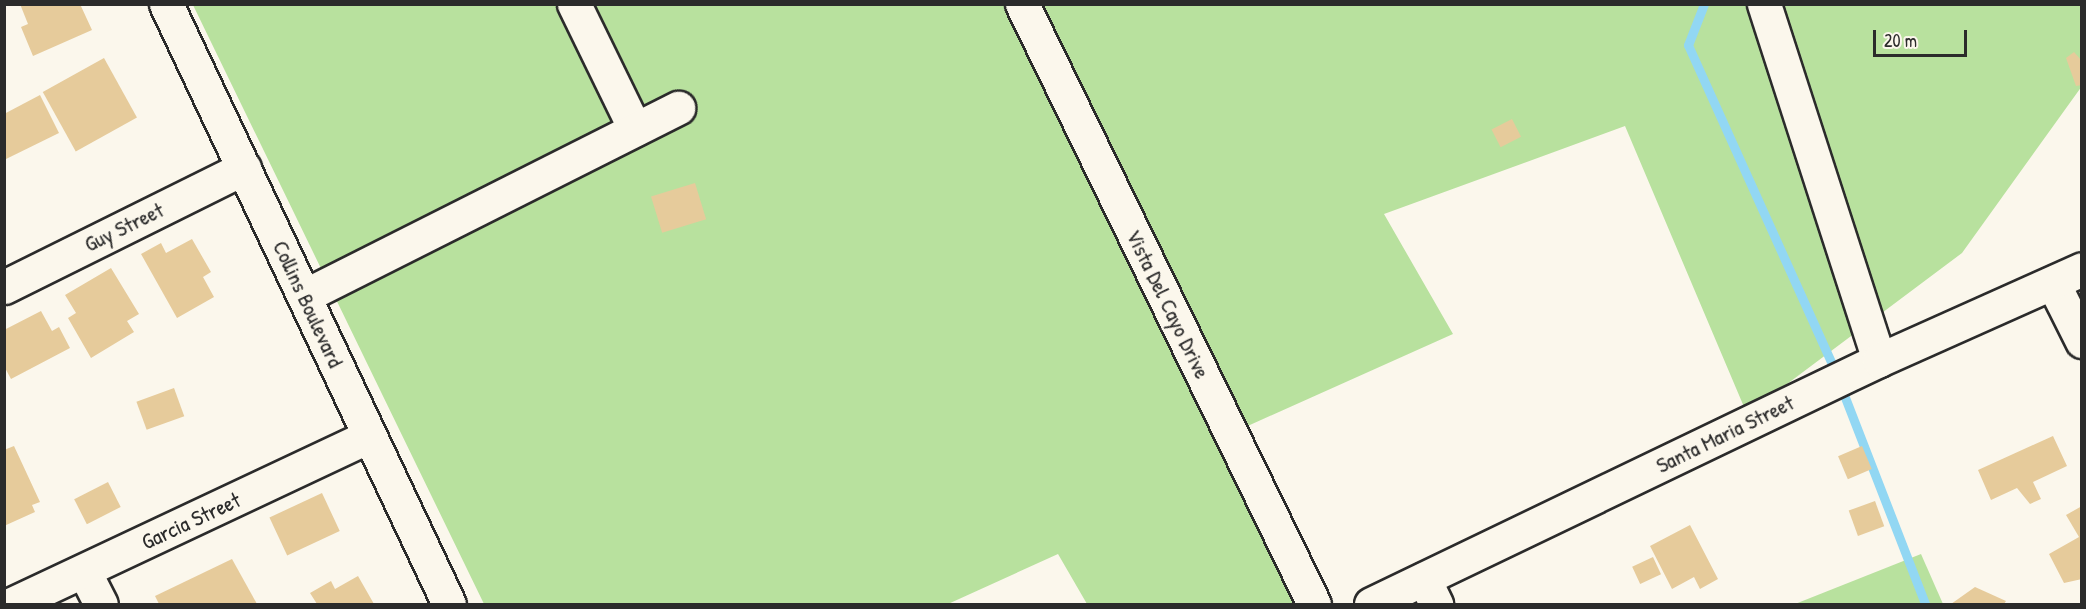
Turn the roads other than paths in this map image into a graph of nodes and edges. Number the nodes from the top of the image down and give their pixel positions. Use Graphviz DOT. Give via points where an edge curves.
graph roads {
  1 [pos="166,4"];
  2 [pos="574,4"];
  3 [pos="1022,4"];
  4 [pos="1764,4"];
  5 [pos="678,108"];
  6 [pos="635,129"];
  7 [pos="244,168"];
  8 [pos="2068,276"];
  9 [pos="4,287"];
  10 [pos="304,296"];
  11 [pos="2082,341"];
  12 [pos="1879,360"];
  13 [pos="369,436"];
  14 [pos="84,571"];
  15 [pos="1430,592"];
  16 [pos="12,604"];
  17 [pos="101,604"];
  18 [pos="449,604"];
  19 [pos="1314,604"];
  20 [pos="1371,604"];
  1 -- 7 [label="street, Collins Boulevard"];
  2 -- 6 [label="street"];
  3 -- 19 [label="street, Vista Del Cayo Drive"];
  4 -- 12 [label="street"];
  5 -- 6 [label="street"];
  6 -- 10 [label="street"];
  7 -- 9 [label="street, Guy Street"];
  7 -- 10 [label="street, Collins Boulevard"];
  8 -- 11 [label="street"];
  8 -- 12 [label="street, Santa Maria Street"];
  10 -- 13 [label="street, Collins Boulevard"];
  12 -- 15 [label="street, Santa Maria Street"];
  13 -- 14 [label="street, Garcia Street"];
  13 -- 18 [label="street, Collins Boulevard"];
  14 -- 16 [label="street, Garcia Street"];
  14 -- 17 [label="street"];
  15 -- 20 [label="street, Santa Maria Street"];
}
